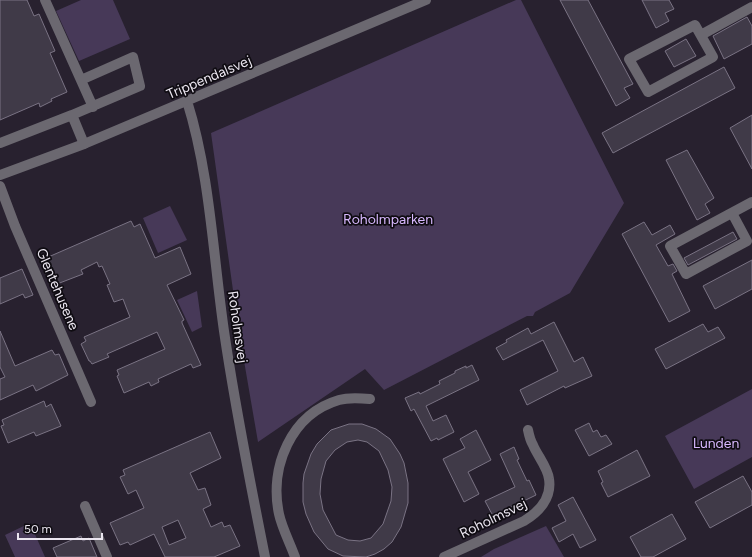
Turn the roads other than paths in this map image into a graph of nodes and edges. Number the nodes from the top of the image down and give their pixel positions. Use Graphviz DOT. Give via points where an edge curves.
graph roads {
  1 [pos="45,0"];
  2 [pos="426,0"];
  3 [pos="752,8"];
  4 [pos="701,35"];
  5 [pos="81,80"];
  6 [pos="187,101"];
  7 [pos="93,107"];
  8 [pos="72,116"];
  9 [pos="0,143"];
  10 [pos="84,144"];
  11 [pos="0,176"];
  12 [pos="1,190"];
  13 [pos="752,202"];
  14 [pos="732,213"];
  15 [pos="370,399"];
  16 [pos="91,402"];
  17 [pos="528,430"];
  18 [pos="85,506"];
  19 [pos="107,557"];
  20 [pos="265,557"];
  21 [pos="296,557"];
  22 [pos="444,557"];
  1 -- 5 [label="street"];
  2 -- 6 [label="street, Trippendalsvej"];
  3 -- 4 [label="street"];
  4 -- 4 [label="street" via="712,57 648,92 630,59 695,25"];
  5 -- 7 [label="street"];
  5 -- 7 [label="street" via="133,57 140,86"];
  6 -- 10 [label="street, Trippendalsvej"];
  6 -- 20 [label="street, Roholmsvej" via="205,184 224,330 242,441"];
  7 -- 8 [label="street"];
  8 -- 9 [label="street"];
  8 -- 10 [label="street"];
  10 -- 11 [label="street, Trippendalsvej"];
  12 -- 16 [label="street, Glentehusene"];
  13 -- 14 [label="street"];
  14 -- 14 [label="street" via="747,241 686,274 670,246"];
  15 -- 21 [label="street" via="340,399 314,412 302,423 284,450 278,468 278,508"];
  17 -- 22 [label="street, Roholmsvej" via="549,478 550,491 544,504 536,514 524,522"];
  18 -- 19 [label="street"];
}
